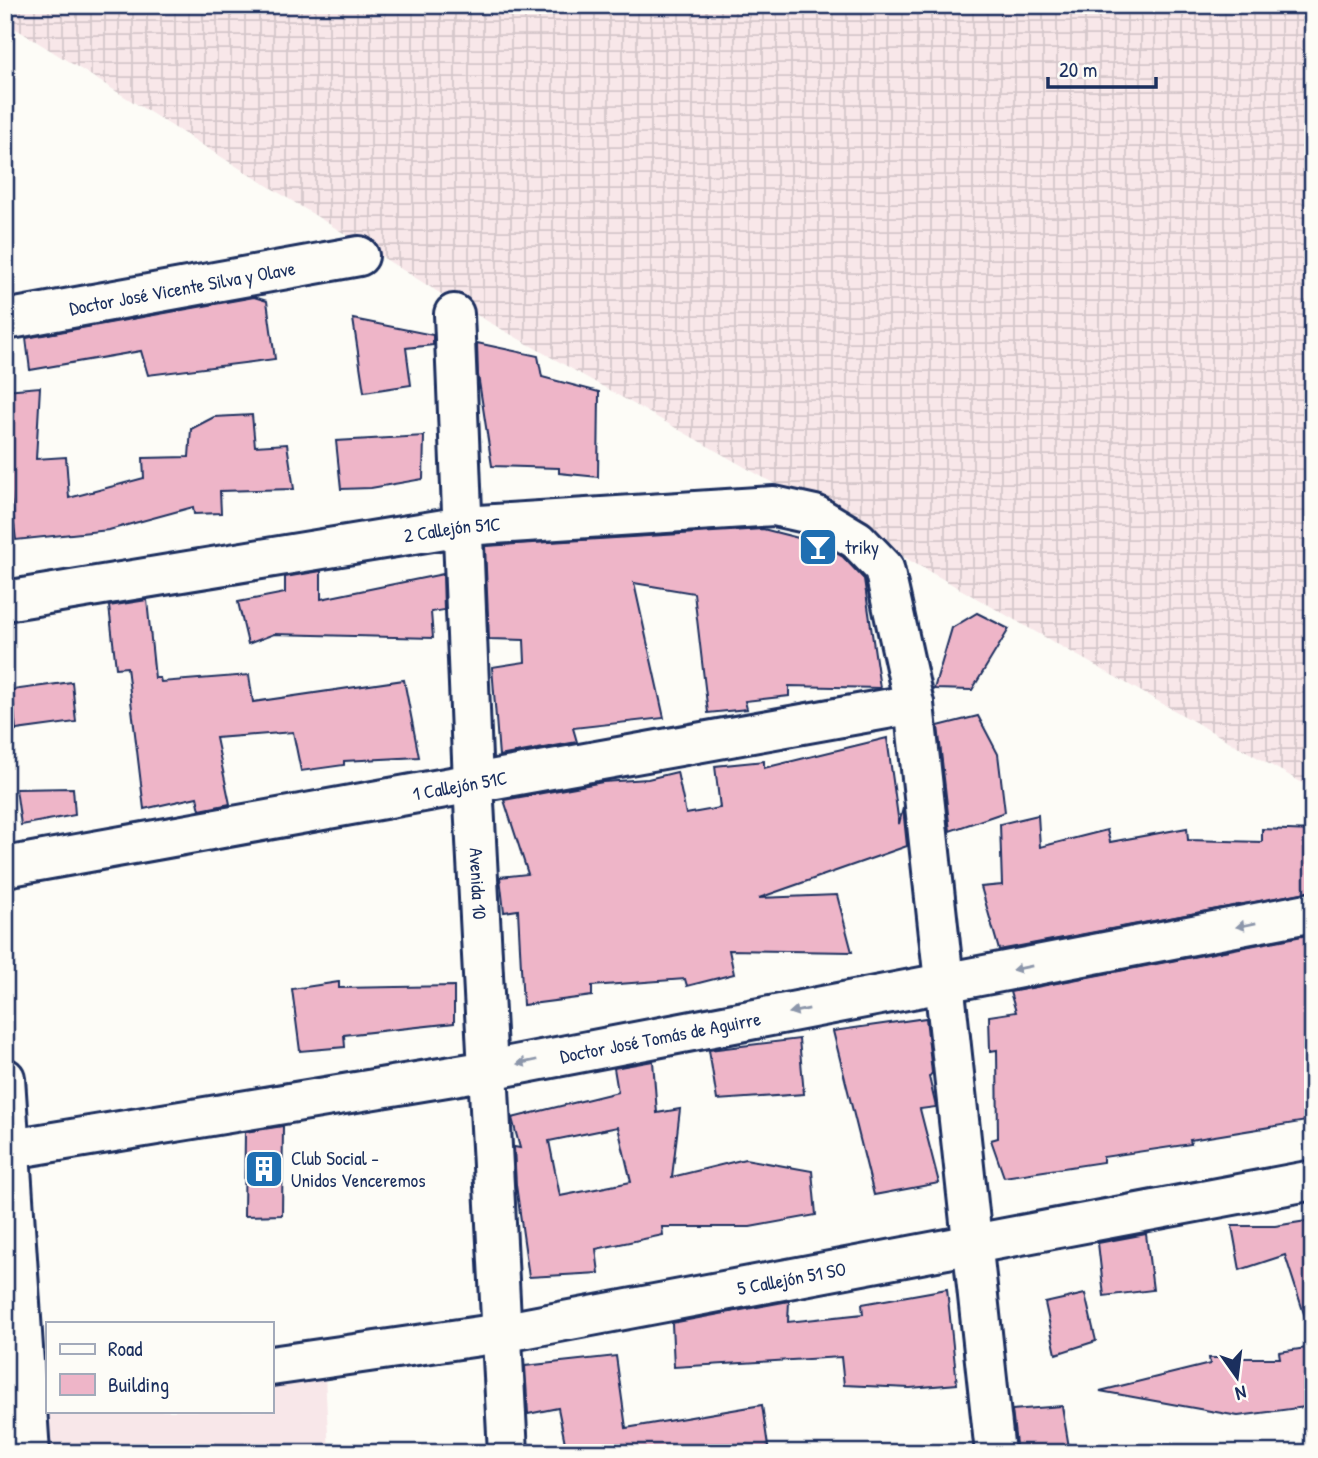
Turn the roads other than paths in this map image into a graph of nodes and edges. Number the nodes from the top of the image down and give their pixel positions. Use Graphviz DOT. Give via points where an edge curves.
graph roads {
  1 [pos="359,256"];
  2 [pos="454,314"];
  3 [pos="5,320"];
  4 [pos="463,526"];
  5 [pos="5,601"];
  6 [pos="914,704"];
  7 [pos="473,783"];
  8 [pos="5,867"];
  9 [pos="1313,912"];
  10 [pos="944,983"];
  11 [pos="489,1070"];
  12 [pos="5,1079"];
  13 [pos="7,1149"];
  14 [pos="1313,1180"];
  15 [pos="973,1244"];
  16 [pos="501,1333"];
  17 [pos="273,1366"];
  18 [pos="37,1401"];
  19 [pos="30,1453"];
  20 [pos="508,1453"];
  21 [pos="995,1453"];
  1 -- 3 [label="street, Doctor José Vicente Silva y Olave"];
  2 -- 4 [label="street, Avenida 10"];
  4 -- 5 [label="street, 2 Callejón 51C"];
  4 -- 6 [label="street, 2 Callejón 51C" via="774,506 815,515 857,540 884,568"];
  4 -- 7 [label="street, Avenida 10"];
  6 -- 7 [label="street, 1 Callejón 51C"];
  6 -- 10 [label="street"];
  7 -- 8 [label="street, 1 Callejón 51C"];
  7 -- 11 [label="street, Avenida 10"];
  9 -- 10 [label="street, Doctor José Tomás de Aguirre, one-way"];
  10 -- 11 [label="street, Doctor José Tomás de Aguirre, one-way"];
  10 -- 15 [label="street"];
  11 -- 13 [label="street, Doctor José Tomás de Aguirre"];
  11 -- 16 [label="street, Avenida 10"];
  12 -- 13 [label="street"];
  13 -- 18 [label="street"];
  14 -- 15 [label="street, 5 Callejón 51 SO"];
  15 -- 16 [label="street, 5 Callejón 51 SO"];
  15 -- 21 [label="street"];
  16 -- 17 [label="street, 5 Callejón 51 SO"];
  16 -- 20 [label="street, Avenida 10"];
  18 -- 19 [label="street"];
}
